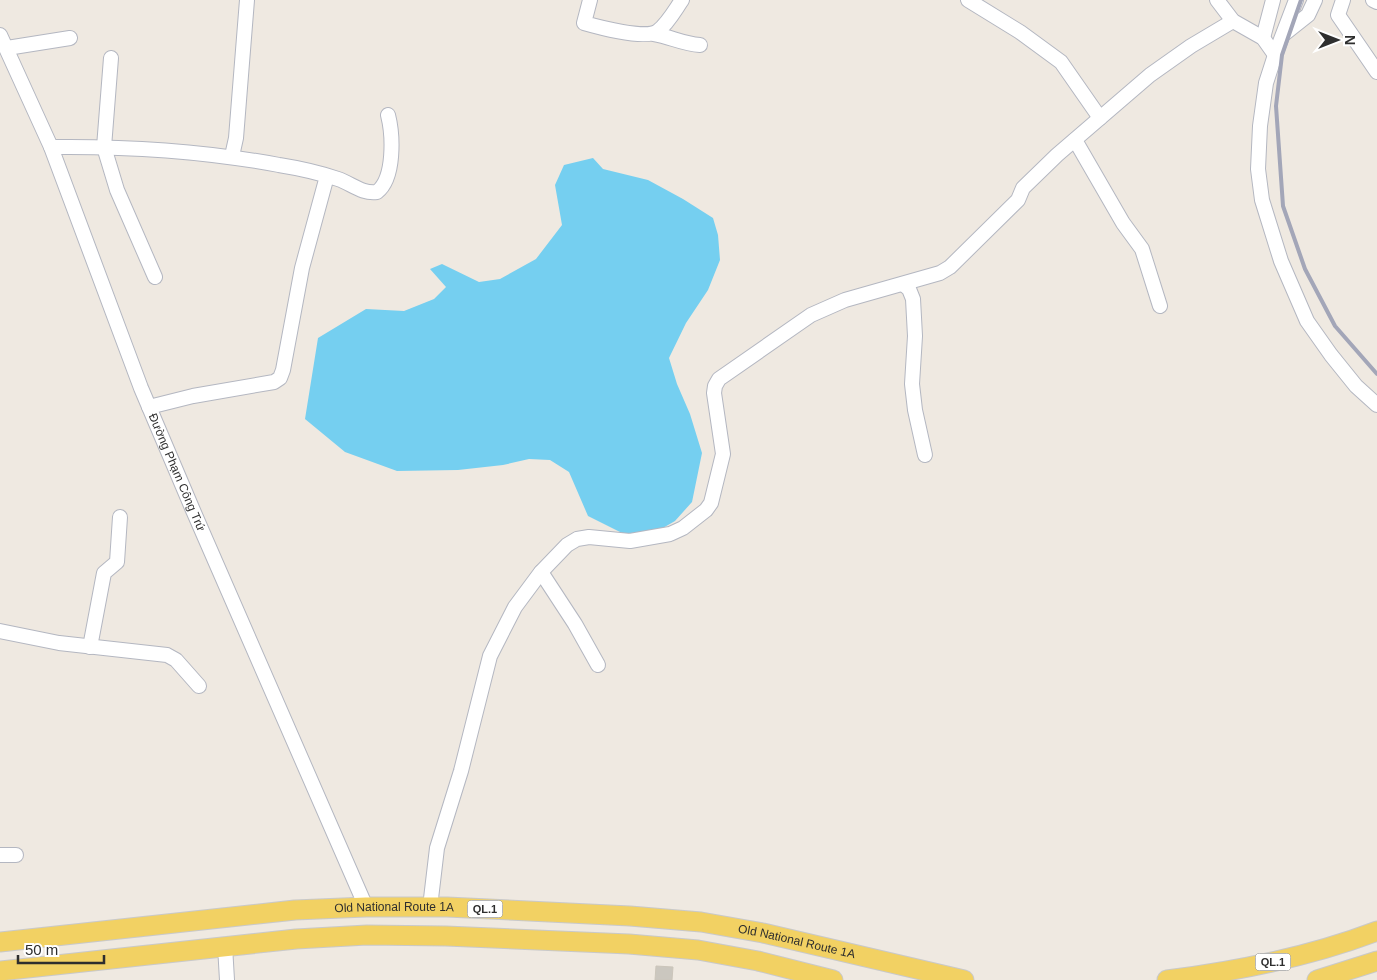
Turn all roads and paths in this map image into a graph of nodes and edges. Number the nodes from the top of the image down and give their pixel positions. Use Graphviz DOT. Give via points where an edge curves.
graph roads {
  1 [pos="247,0"];
  2 [pos="590,0"];
  3 [pos="682,0"];
  4 [pos="968,0"];
  5 [pos="1217,0"];
  6 [pos="1273,0"];
  7 [pos="1296,0"];
  8 [pos="1316,0"];
  9 [pos="1343,0"];
  10 [pos="1373,0"];
  11 [pos="1377,2"];
  12 [pos="1233,21"];
  13 [pos="654,34"];
  14 [pos="0,35"];
  15 [pos="1282,36"];
  16 [pos="70,38"];
  17 [pos="1263,38"];
  18 [pos="700,45"];
  19 [pos="7,48"];
  20 [pos="1275,55"];
  21 [pos="111,58"];
  22 [pos="1377,72"];
  23 [pos="388,115"];
  24 [pos="1100,118"];
  25 [pos="1075,140"];
  26 [pos="104,146"];
  27 [pos="51,147"];
  28 [pos="232,156"];
  29 [pos="327,176"];
  30 [pos="155,277"];
  31 [pos="903,284"];
  32 [pos="1160,306"];
  33 [pos="1377,405"];
  34 [pos="149,407"];
  35 [pos="925,455"];
  36 [pos="120,517"];
  37 [pos="541,572"];
  38 [pos="0,631"];
  39 [pos="90,647"];
  40 [pos="598,665"];
  41 [pos="199,686"];
  42 [pos="0,856"];
  43 [pos="16,856"];
  44 [pos="366,907"];
  45 [pos="430,907"];
  46 [pos="1377,931"];
  47 [pos="367,935"];
  48 [pos="0,942"];
  49 [pos="225,946"];
  50 [pos="1377,961"];
  51 [pos="0,971"];
  52 [pos="825,979"];
  53 [pos="227,980"];
  54 [pos="964,980"];
  55 [pos="1166,980"];
  56 [pos="1317,980"];
  1 -- 28 [label="street"];
  2 -- 13 [label="street" via="584,23"];
  3 -- 13 [label="street"];
  4 -- 24 [label="street" via="1061,62"];
  5 -- 12 [label="street"];
  6 -- 17 [label="street"];
  7 -- 15 [label="street"];
  8 -- 15 [label="street" via="1308,15"];
  9 -- 22 [label="street" via="1338,15"];
  10 -- 11 [label="street"];
  12 -- 17 [label="street"];
  12 -- 24 [label="street" via="1150,75"];
  13 -- 18 [label="street" via="684,44"];
  14 -- 19 [label="street, Đường Phạm Công Trứ"];
  15 -- 20 [label="street"];
  16 -- 19 [label="street"];
  17 -- 20 [label="street"];
  19 -- 27 [label="street, Đường Phạm Công Trứ"];
  20 -- 33 [label="street" via="1266,83 1258,169 1270,230 1307,321 1356,386"];
  21 -- 26 [label="street"];
  23 -- 29 [label="street" via="392,148 382,188 370,193"];
  24 -- 25 [label="street"];
  25 -- 31 [label="street" via="1022,188 1018,200 950,267"];
  25 -- 32 [label="street" via="1123,223 1142,249"];
  26 -- 27 [label="street"];
  26 -- 28 [label="street"];
  26 -- 30 [label="street" via="117,190"];
  27 -- 34 [label="street, Đường Phạm Công Trứ"];
  28 -- 29 [label="street"];
  29 -- 34 [label="street" via="302,268 280,378 274,382"];
  31 -- 35 [label="street" via="913,299 912,384"];
  31 -- 37 [label="street" via="845,300 811,315 719,380 714,393 723,454 712,503 706,510 670,534 630,541 577,539 566,545"];
  34 -- 44 [label="street, Đường Phạm Công Trứ"];
  36 -- 39 [label="street" via="116,562 104,573"];
  37 -- 40 [label="street"];
  37 -- 45 [label="street" via="515,607 490,656 437,848"];
  38 -- 39 [label="street"];
  39 -- 41 [label="street" via="167,655 176,660"];
  42 -- 43 [label="street"];
  44 -- 45 [label="main road, Old National Route 1A / QL.1"];
  44 -- 47 [label="main road"];
  44 -- 48 [label="main road, Old National Route 1A / QL.1" via="295,910"];
  45 -- 54 [label="main road, Old National Route 1A / QL.1" via="701,922 763,933"];
  46 -- 55 [label="main road, QL.1" via="1322,950 1265,964"];
  47 -- 49 [label="main road"];
  47 -- 52 [label="main road" via="629,944 698,950 758,961"];
  49 -- 51 [label="main road"];
  49 -- 53 [label="street"];
  50 -- 56 [label="main road"];
}
